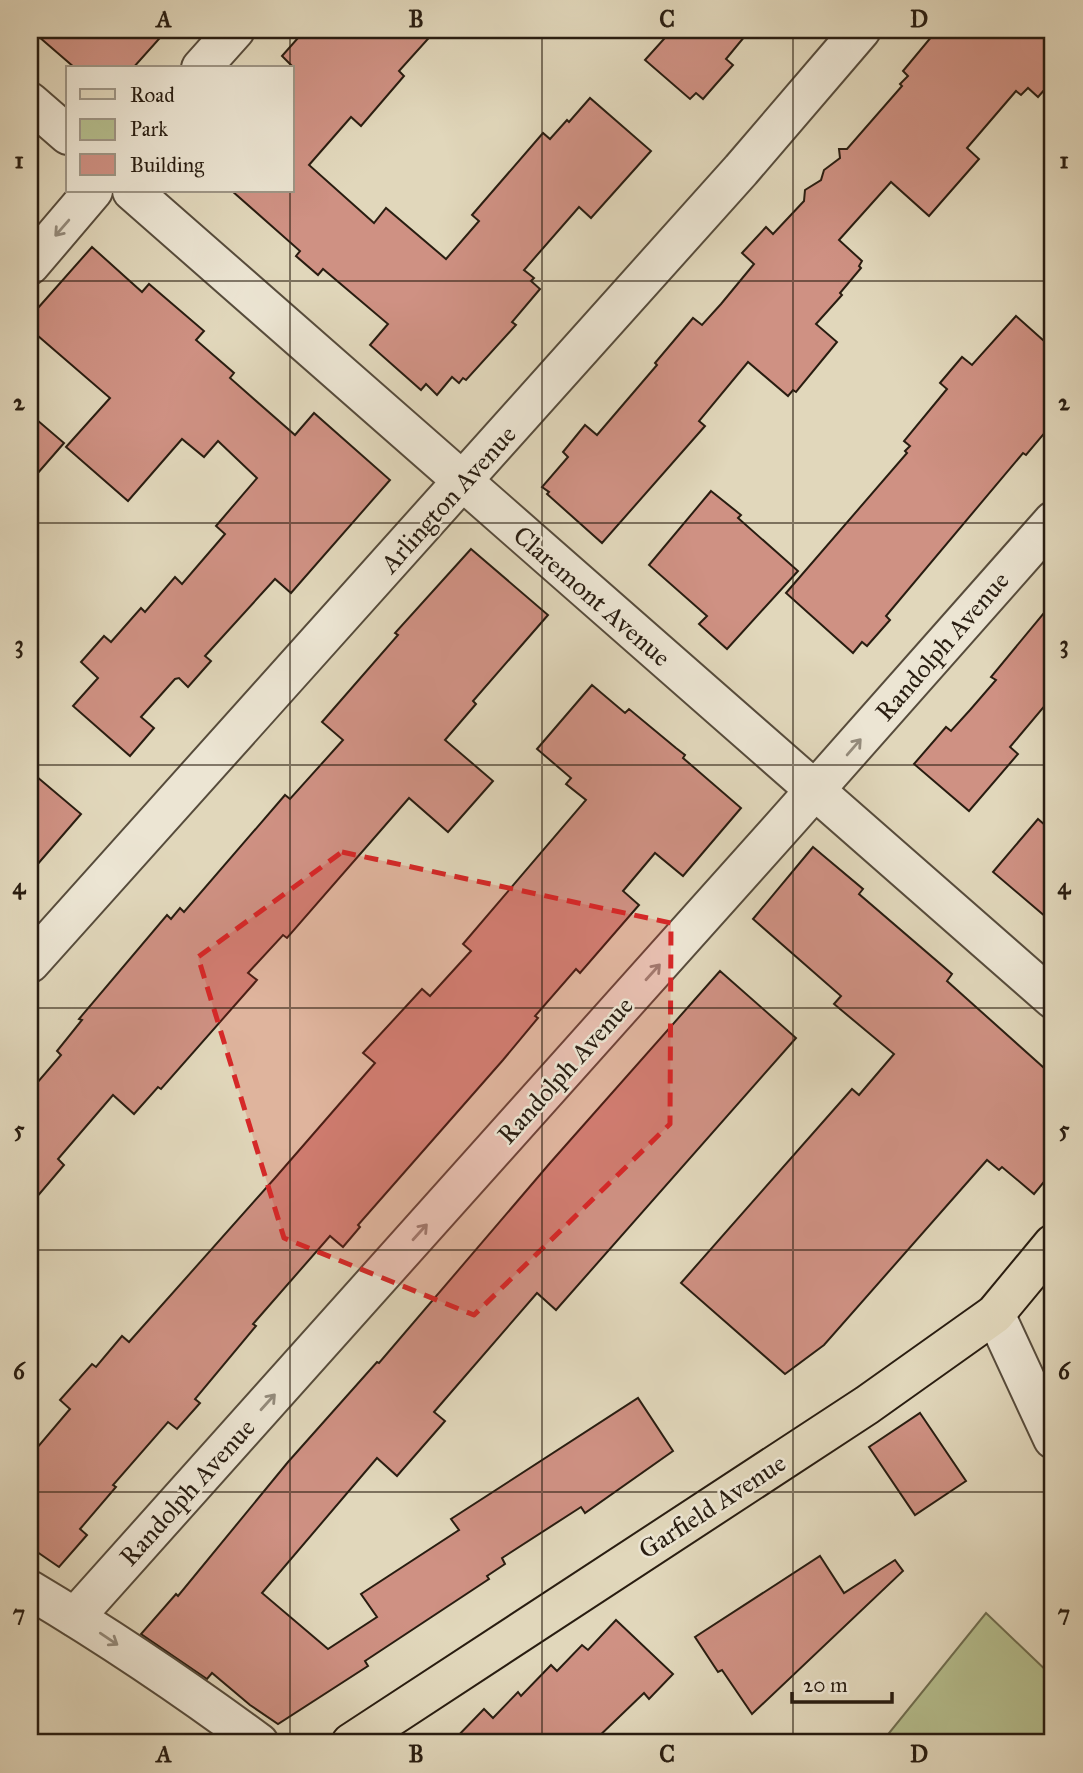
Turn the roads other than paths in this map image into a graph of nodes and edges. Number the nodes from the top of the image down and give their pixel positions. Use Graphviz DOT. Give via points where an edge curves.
graph roads {
  1 [pos="235,30"];
  2 [pos="861,30"];
  3 [pos="203,66"];
  4 [pos="30,102"];
  5 [pos="66,133"];
  6 [pos="92,192"];
  7 [pos="132,192"];
  8 [pos="30,265"];
  9 [pos="462,483"];
  10 [pos="1053,521"];
  11 [pos="816,790"];
  12 [pos="30,963"];
  13 [pos="1053,999"];
  14 [pos="1053,1244"];
  15 [pos="995,1314"];
  16 [pos="1053,1439"];
  17 [pos="30,1590"];
  18 [pos="75,1617"];
  19 [pos="259,1743"];
  20 [pos="351,1743"];
  1 -- 3 [label="street"];
  2 -- 9 [label="street, Arlington Avenue"];
  4 -- 5 [label="street"];
  6 -- 8 [label="street, one-way"];
  7 -- 9 [label="street, Claremont Avenue"];
  9 -- 11 [label="street, Claremont Avenue"];
  9 -- 12 [label="street, Arlington Avenue"];
  11 -- 10 [label="street, Randolph Avenue, one-way"];
  11 -- 13 [label="street, Claremont Avenue"];
  18 -- 11 [label="street, Randolph Avenue, one-way"];
  14 -- 15 [label="main road, Garfield Avenue"];
  15 -- 16 [label="street"];
  15 -- 20 [label="main road, Garfield Avenue" via="867,1405"];
  17 -- 18 [label="street"];
  18 -- 19 [label="street, one-way"];
}
